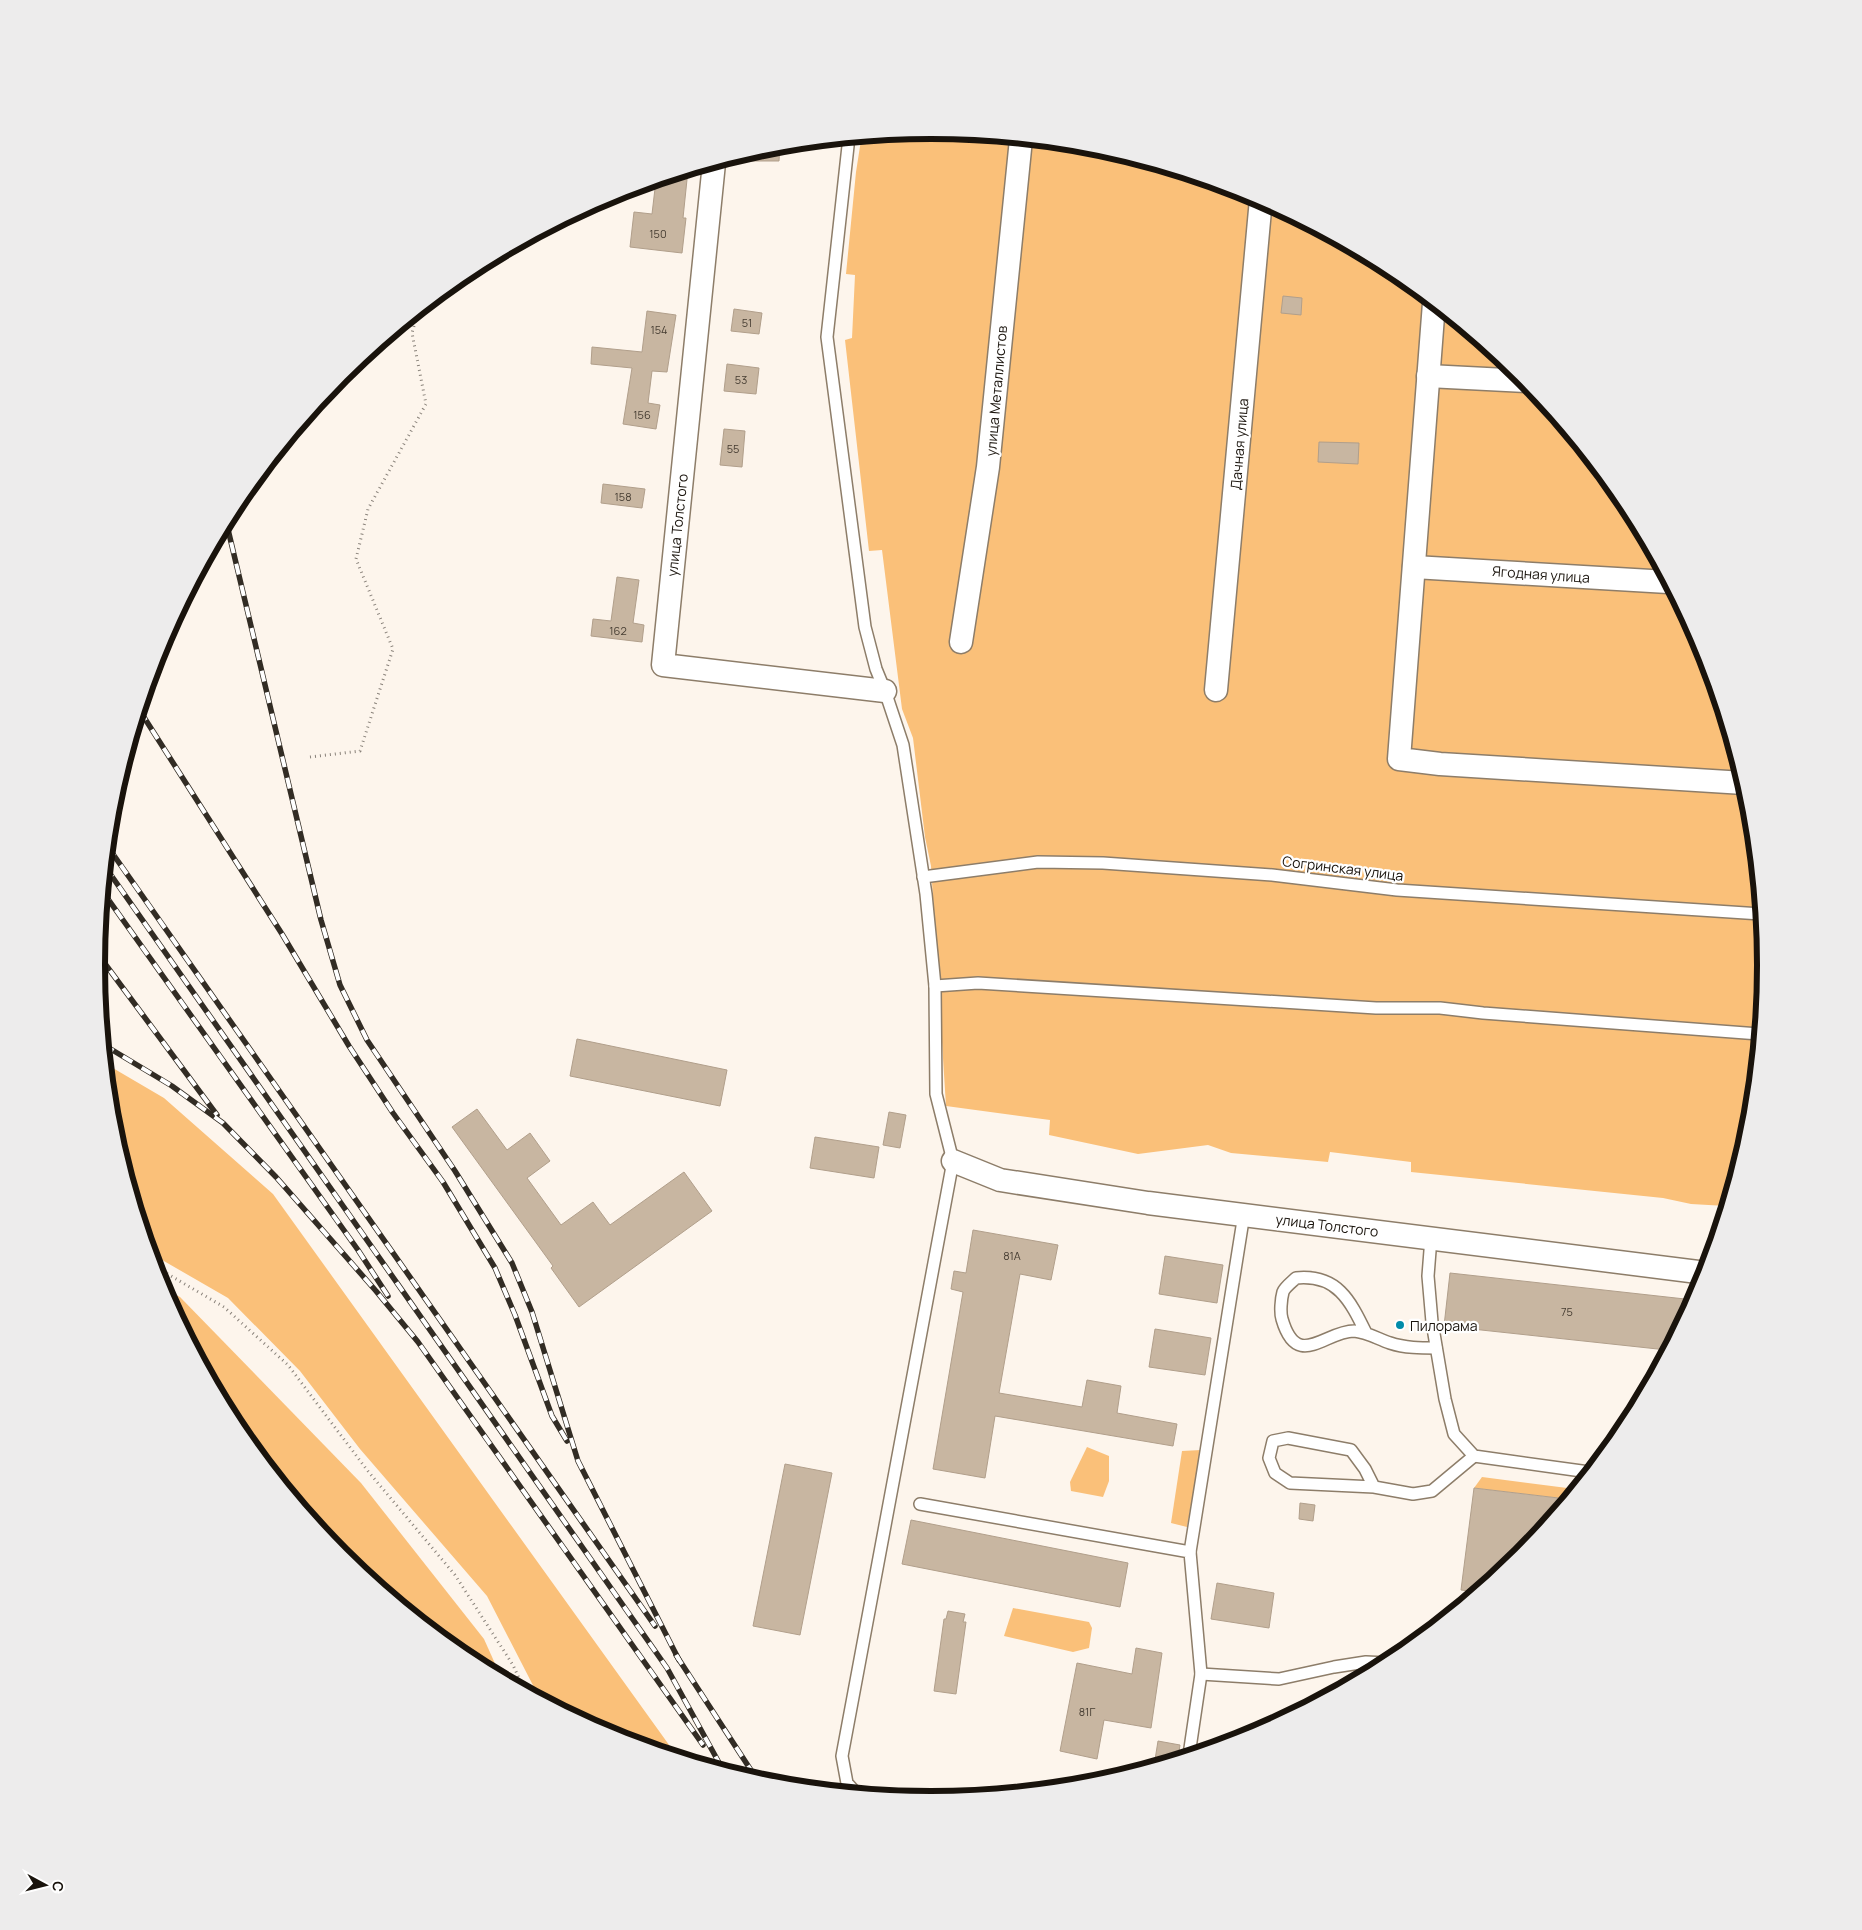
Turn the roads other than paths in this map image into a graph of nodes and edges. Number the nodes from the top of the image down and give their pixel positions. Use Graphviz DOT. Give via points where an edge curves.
graph roads {
  1 [pos="1019,144"];
  2 [pos="848,146"];
  3 [pos="713,168"];
  4 [pos="1260,208"];
  5 [pos="1433,310"];
  6 [pos="1428,376"];
  7 [pos="1514,380"];
  8 [pos="1414,567"];
  9 [pos="1662,582"];
  10 [pos="961,642"];
  11 [pos="885,690"];
  12 [pos="1216,690"];
  13 [pos="1736,783"];
  14 [pos="924,877"];
  15 [pos="1755,914"];
  16 [pos="935,986"];
  17 [pos="1754,1034"];
  18 [pos="953,1161"];
  19 [pos="1244,1214"];
  20 [pos="1430,1238"];
  21 [pos="1697,1273"];
  22 [pos="1366,1333"];
  23 [pos="1436,1348"];
  24 [pos="1474,1456"];
  25 [pos="1583,1471"];
  26 [pos="1374,1487"];
  27 [pos="920,1504"];
  28 [pos="1190,1552"];
  29 [pos="1373,1663"];
  30 [pos="1201,1674"];
  31 [pos="1190,1749"];
  32 [pos="850,1787"];
  1 -- 10 [label="street, улица Металлистов" via="988,467"];
  2 -- 11 [label="lane" via="827,337 864,627"];
  3 -- 11 [label="street, улица Толстого" via="663,665"];
  4 -- 12 [label="street, Дачная улица"];
  5 -- 6 [label="street"];
  6 -- 7 [label="street"];
  6 -- 8 [label="street"];
  8 -- 9 [label="street, Ягодная улица"];
  8 -- 13 [label="street" via="1399,759"];
  11 -- 14 [label="lane" via="903,745"];
  14 -- 15 [label="lane, Согринская улица" via="1038,862 1104,863 1272,875 1397,890"];
  14 -- 16 [label="lane"];
  16 -- 17 [label="lane" via="978,983 1376,1008 1440,1008"];
  16 -- 18 [label="lane" via="936,1094"];
  18 -- 19 [label="street, улица Толстого" via="1000,1180"];
  18 -- 32 [label="lane" via="842,1756"];
  19 -- 20 [label="street, улица Толстого"];
  19 -- 28 [label="lane"];
  20 -- 21 [label="street, улица Толстого"];
  20 -- 23 [label="lane" via="1428,1276"];
  22 -- 22 [label="lane" via="1352,1331 1310,1346 1298,1344 1290,1337 1281,1317 1284,1292 1296,1278 1310,1277 1332,1284 1352,1305"];
  22 -- 23 [label="lane" via="1393,1344"];
  23 -- 24 [label="lane" via="1454,1434"];
  24 -- 25 [label="lane"];
  24 -- 26 [label="lane" via="1432,1491 1413,1494"];
  26 -- 26 [label="lane" via="1290,1483 1275,1473 1268,1458 1273,1441 1288,1438 1350,1450"];
  27 -- 28 [label="lane"];
  28 -- 30 [label="lane"];
  29 -- 30 [label="lane" via="1278,1679"];
  30 -- 31 [label="lane"];
}
